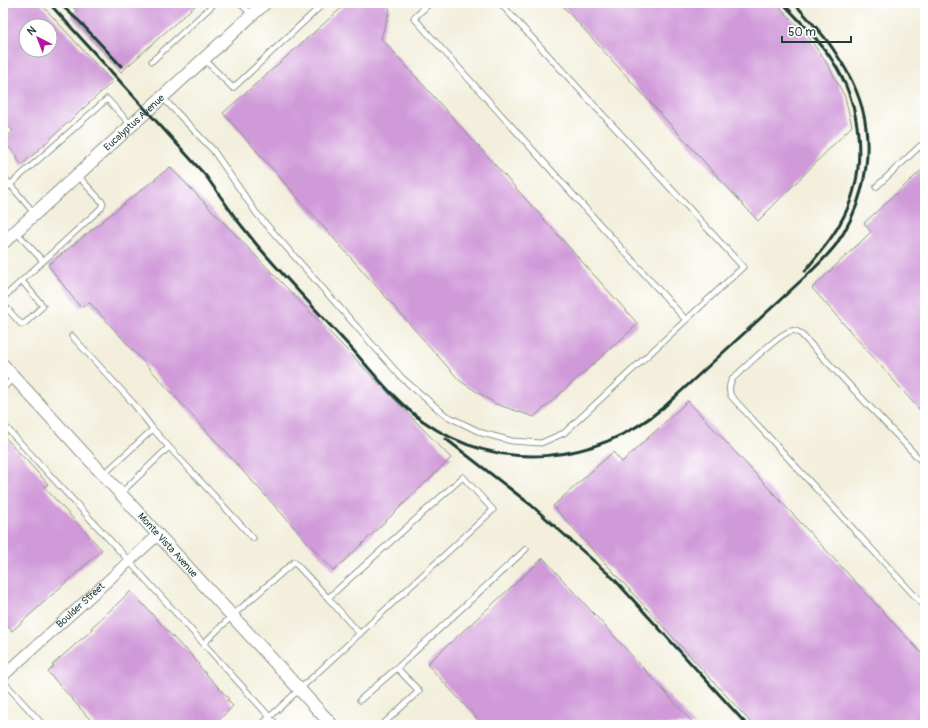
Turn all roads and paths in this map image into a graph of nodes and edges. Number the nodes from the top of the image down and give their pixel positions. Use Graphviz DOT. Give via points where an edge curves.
graph roads {
  1 [pos="215,3"];
  2 [pos="240,3"];
  3 [pos="266,3"];
  4 [pos="324,3"];
  5 [pos="418,3"];
  6 [pos="430,3"];
  7 [pos="500,3"];
  8 [pos="424,9"];
  9 [pos="252,15"];
  10 [pos="204,59"];
  11 [pos="152,61"];
  12 [pos="162,97"];
  13 [pos="132,126"];
  14 [pos="925,152"];
  15 [pos="3,176"];
  16 [pos="77,176"];
  17 [pos="10,185"];
  18 [pos="876,187"];
  19 [pos="3,191"];
  20 [pos="35,214"];
  21 [pos="16,232"];
  22 [pos="3,243"];
  23 [pos="43,262"];
  24 [pos="22,281"];
  25 [pos="686,320"];
  26 [pos="72,336"];
  27 [pos="3,365"];
  28 [pos="14,377"];
  29 [pos="3,388"];
  30 [pos="3,424"];
  31 [pos="153,429"];
  32 [pos="169,447"];
  33 [pos="925,465"];
  34 [pos="103,474"];
  35 [pos="120,493"];
  36 [pos="158,535"];
  37 [pos="252,538"];
  38 [pos="526,549"];
  39 [pos="129,561"];
  40 [pos="328,598"];
  41 [pos="925,606"];
  42 [pos="232,616"];
  43 [pos="360,634"];
  44 [pos="204,643"];
  45 [pos="397,668"];
  46 [pos="3,676"];
  47 [pos="3,681"];
  48 [pos="300,690"];
  49 [pos="360,700"];
  50 [pos="270,717"];
  51 [pos="43,725"];
  52 [pos="261,725"];
  53 [pos="278,725"];
  54 [pos="332,725"];
  55 [pos="382,725"];
  1 -- 11 [label="lane"];
  2 -- 9 [label="lane"];
  3 -- 9 [label="street, Eucalyptus Avenue"];
  4 -- 10 [label="lane" via="233,88"];
  5 -- 8 [label="lane"];
  6 -- 8 [label="lane"];
  7 -- 25 [label="lane" via="743,267"];
  8 -- 25 [label="lane" via="414,18"];
  9 -- 10 [label="street, Eucalyptus Avenue"];
  10 -- 12 [label="street, Eucalyptus Avenue"];
  12 -- 13 [label="street, Eucalyptus Avenue"];
  12 -- 25 [label="lane" via="213,150 257,214 402,378 444,414 482,433 512,441 541,443 564,433"];
  13 -- 16 [label="street, Eucalyptus Avenue"];
  13 -- 17 [label="lane" via="106,99"];
  14 -- 18 [label="lane" via="920,146"];
  15 -- 17 [label="lane"];
  16 -- 20 [label="street, Eucalyptus Avenue"];
  16 -- 23 [label="lane" via="103,203 101,208"];
  17 -- 19 [label="lane"];
  17 -- 20 [label="lane"];
  20 -- 21 [label="street, Eucalyptus Avenue"];
  21 -- 22 [label="street, Eucalyptus Avenue"];
  21 -- 23 [label="lane"];
  23 -- 24 [label="lane"];
  24 -- 24 [label="lane" via="3,298 4,305 20,324 25,323 43,306"];
  26 -- 31 [label="lane"];
  27 -- 28 [label="street, Monte Vista Avenue"];
  28 -- 29 [label="lane"];
  28 -- 34 [label="street, Monte Vista Avenue"];
  30 -- 39 [label="lane"];
  31 -- 32 [label="lane"];
  31 -- 34 [label="lane"];
  32 -- 35 [label="lane"];
  32 -- 37 [label="lane"];
  33 -- 41 [label="lane" via="796,331 781,336 730,383 731,396"];
  34 -- 35 [label="street, Monte Vista Avenue"];
  35 -- 36 [label="street, Monte Vista Avenue"];
  36 -- 39 [label="street, Boulder Street"];
  36 -- 42 [label="street, Monte Vista Avenue"];
  38 -- 45 [label="lane"];
  39 -- 44 [label="lane"];
  39 -- 46 [label="street, Boulder Street"];
  40 -- 42 [label="lane" via="294,562"];
  40 -- 43 [label="lane"];
  40 -- 43 [label="lane" via="463,476 493,510"];
  42 -- 44 [label="lane"];
  42 -- 48 [label="street, Monte Vista Avenue"];
  43 -- 48 [label="lane"];
  44 -- 50 [label="lane"];
  45 -- 49 [label="lane"];
  45 -- 55 [label="lane" via="419,691"];
  47 -- 51 [label="lane"];
  48 -- 50 [label="lane"];
  48 -- 54 [label="street, Monte Vista Avenue"];
  50 -- 52 [label="lane"];
  50 -- 53 [label="lane"];
}
